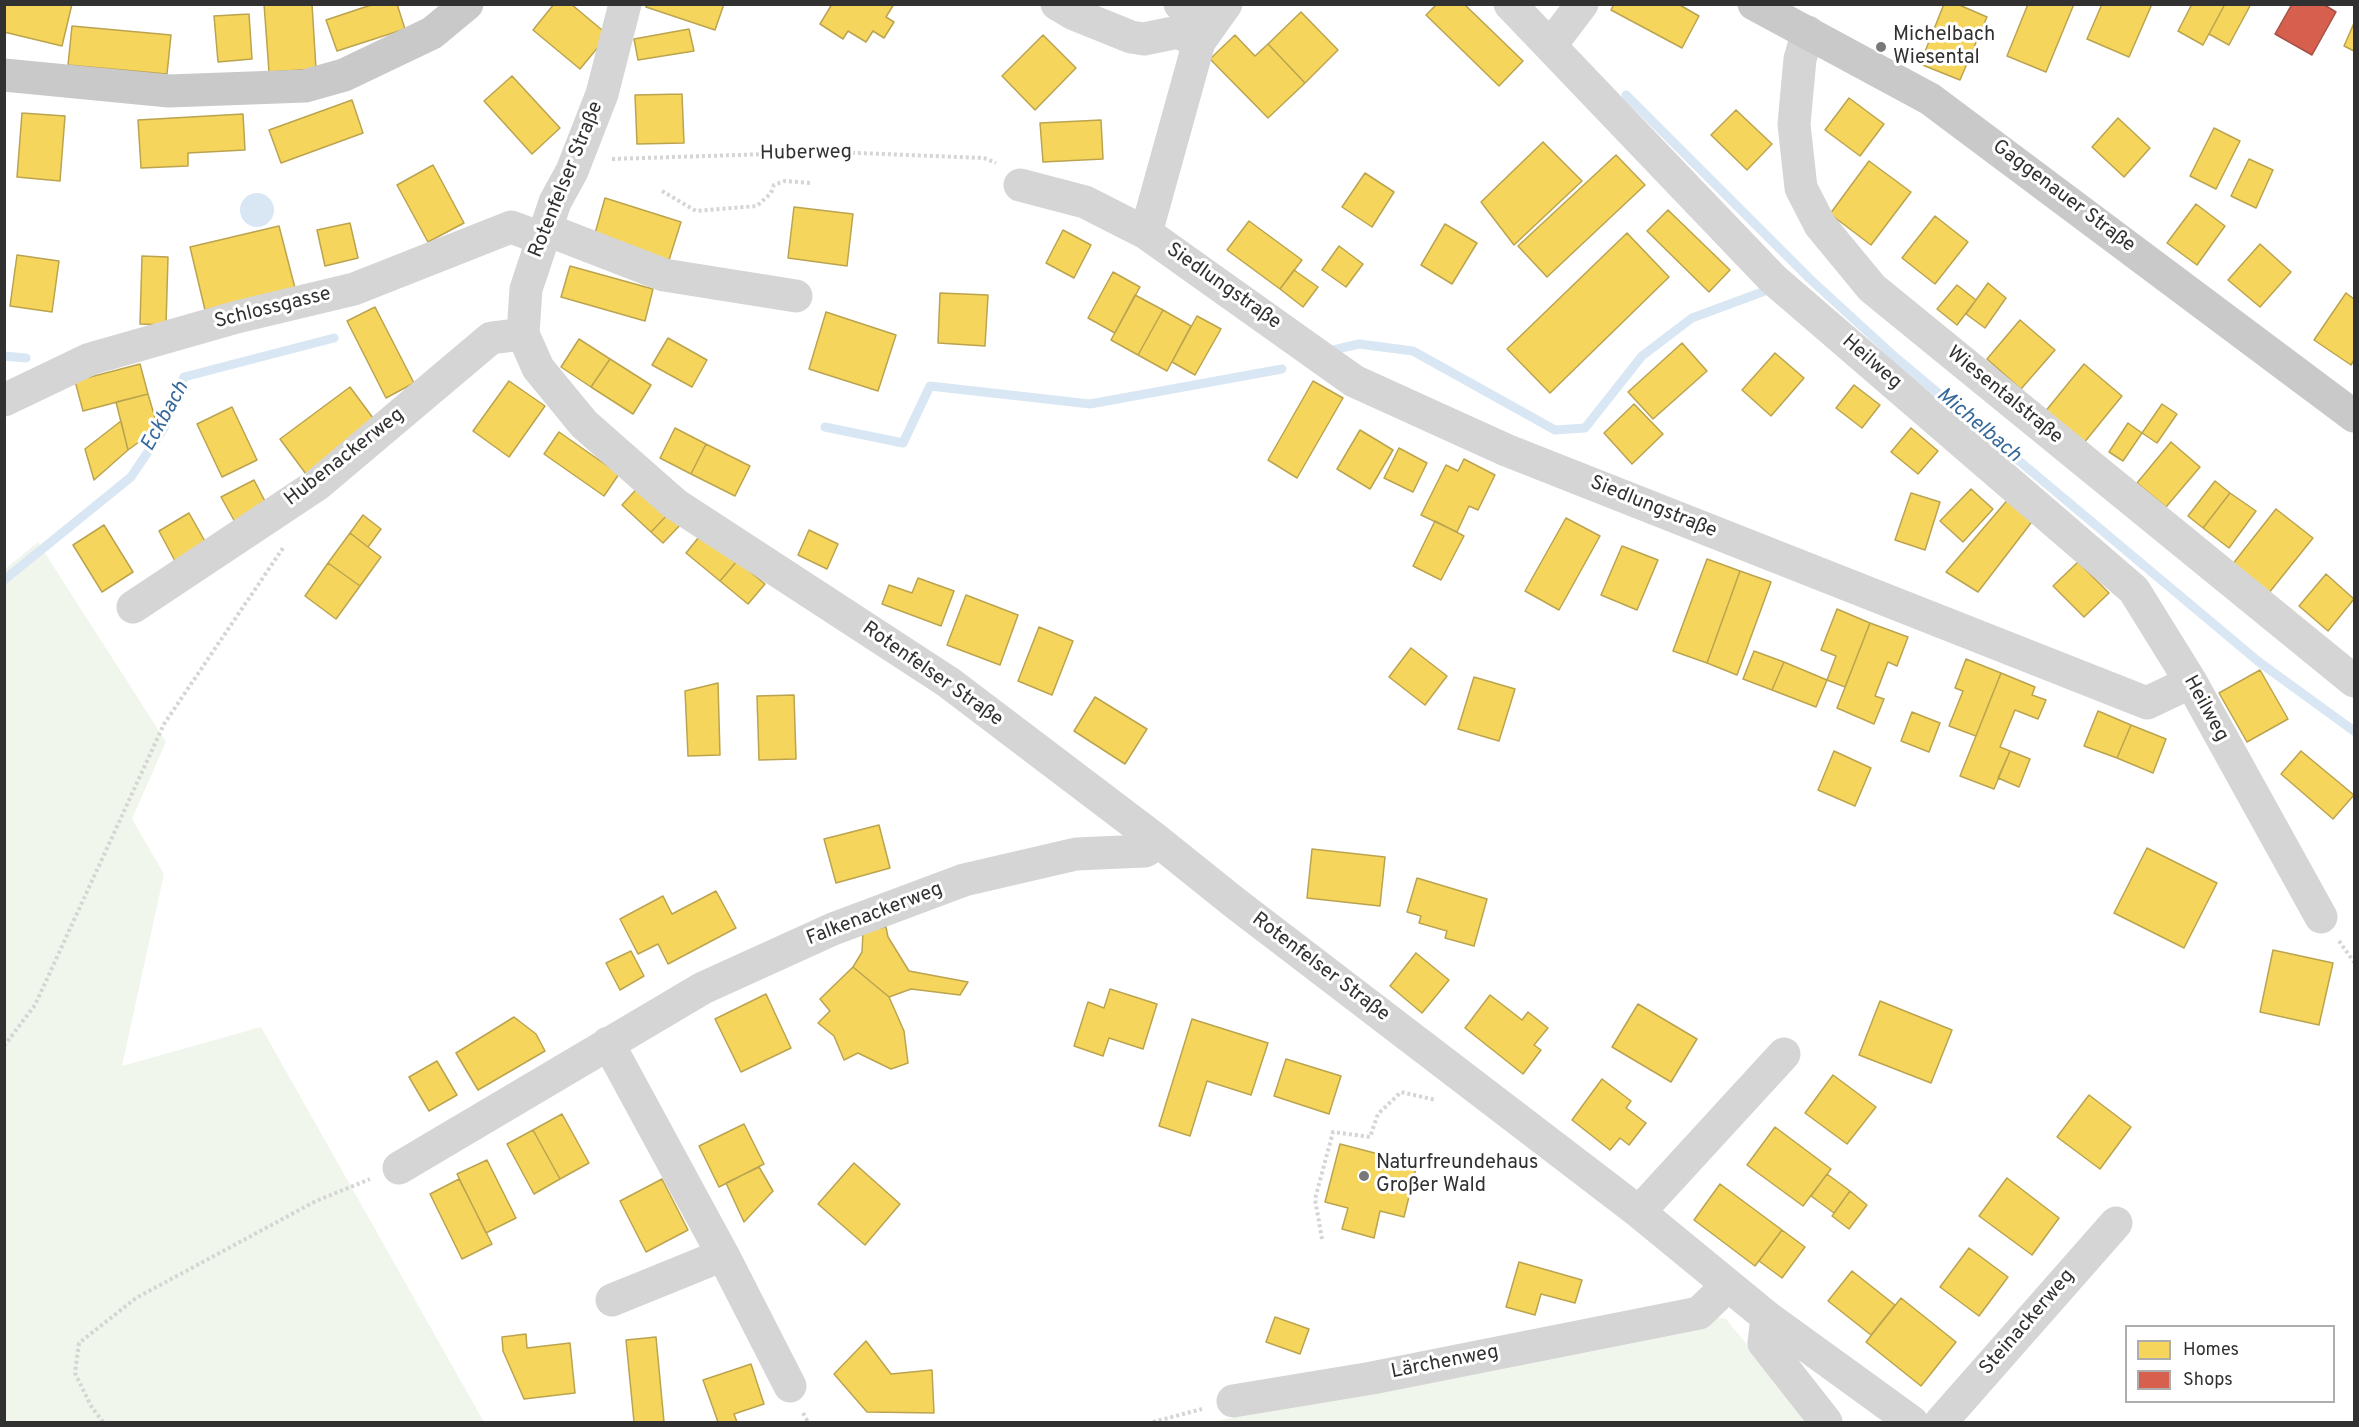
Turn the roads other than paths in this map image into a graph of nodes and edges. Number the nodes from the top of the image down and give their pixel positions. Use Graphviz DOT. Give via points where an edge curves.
graph roads {
  1 [pos="467,4"];
  2 [pos="625,4"];
  3 [pos="1057,4"];
  4 [pos="1180,4"];
  5 [pos="1510,4"];
  6 [pos="1582,4"];
  7 [pos="1754,4"];
  8 [pos="1211,25"];
  9 [pos="1808,32"];
  10 [pos="1550,46"];
  11 [pos="4,75"];
  12 [pos="1020,185"];
  13 [pos="543,233"];
  14 [pos="1146,233"];
  15 [pos="796,296"];
  16 [pos="524,334"];
  17 [pos="4,400"];
  18 [pos="2355,416"];
  19 [pos="134,607"];
  20 [pos="2355,681"];
  21 [pos="2190,682"];
  22 [pos="1159,842"];
  23 [pos="2321,917"];
  24 [pos="608,1043"];
  25 [pos="1784,1054"];
  26 [pos="399,1168"];
  27 [pos="1638,1212"];
  28 [pos="2116,1223"];
  29 [pos="723,1255"];
  30 [pos="1727,1286"];
  31 [pos="612,1300"];
  32 [pos="1767,1317"];
  33 [pos="790,1386"];
  34 [pos="1233,1401"];
  35 [pos="1826,1422"];
  36 [pos="1912,1422"];
  37 [pos="1941,1422"];
  1 -- 11 [label="main road" via="432,33 344,75 305,86 169,91"];
  2 -- 13 [label="street, Rotenfelser Straße" via="602,94"];
  3 -- 8 [label="street" via="1144,39"];
  4 -- 8 [label="street"];
  5 -- 10 [label="street, Heilweg"];
  6 -- 10 [label="street"];
  7 -- 9 [label="main road, Gaggenauer Straße"];
  8 -- 14 [label="street, Siedlungstraße"];
  9 -- 18 [label="main road, Gaggenauer Straße" via="1930,99"];
  9 -- 20 [label="street, Wiesentalstraße" via="1800,58 1794,124 1801,188 1820,225 1872,288"];
  10 -- 21 [label="street, Heilweg" via="1783,287 2134,590"];
  12 -- 14 [label="street, Siedlungstraße" via="1085,202"];
  13 -- 15 [label="street, Schlossgasse" via="664,274"];
  13 -- 16 [label="street, Rotenfelser Straße" via="526,289"];
  13 -- 17 [label="street, Schlossgasse" via="511,227 354,289 90,359"];
  14 -- 21 [label="street, Siedlungstraße" via="1354,381 1506,450 2147,704"];
  16 -- 19 [label="street, Hubenackerweg" via="491,338 318,484"];
  16 -- 22 [label="street, Rotenfelser Straße" via="538,369 584,424 675,504 948,682"];
  21 -- 23 [label="street, Heilweg"];
  22 -- 24 [label="street, Falkenackerweg" via="1145,851 1076,854 964,880 833,930 703,988"];
  22 -- 27 [label="street, Rotenfelser Straße"];
  24 -- 26 [label="street, Falkenackerweg"];
  24 -- 29 [label="street"];
  25 -- 27 [label="street"];
  27 -- 30 [label="street, Rotenfelser Straße"];
  28 -- 37 [label="street, Steinackerweg"];
  29 -- 31 [label="street"];
  29 -- 33 [label="street"];
  30 -- 32 [label="street"];
  30 -- 34 [label="street, Lärchenweg" via="1698,1313 1372,1378"];
  32 -- 35 [label="street" via="1764,1343"];
  32 -- 36 [label="street"];
}
